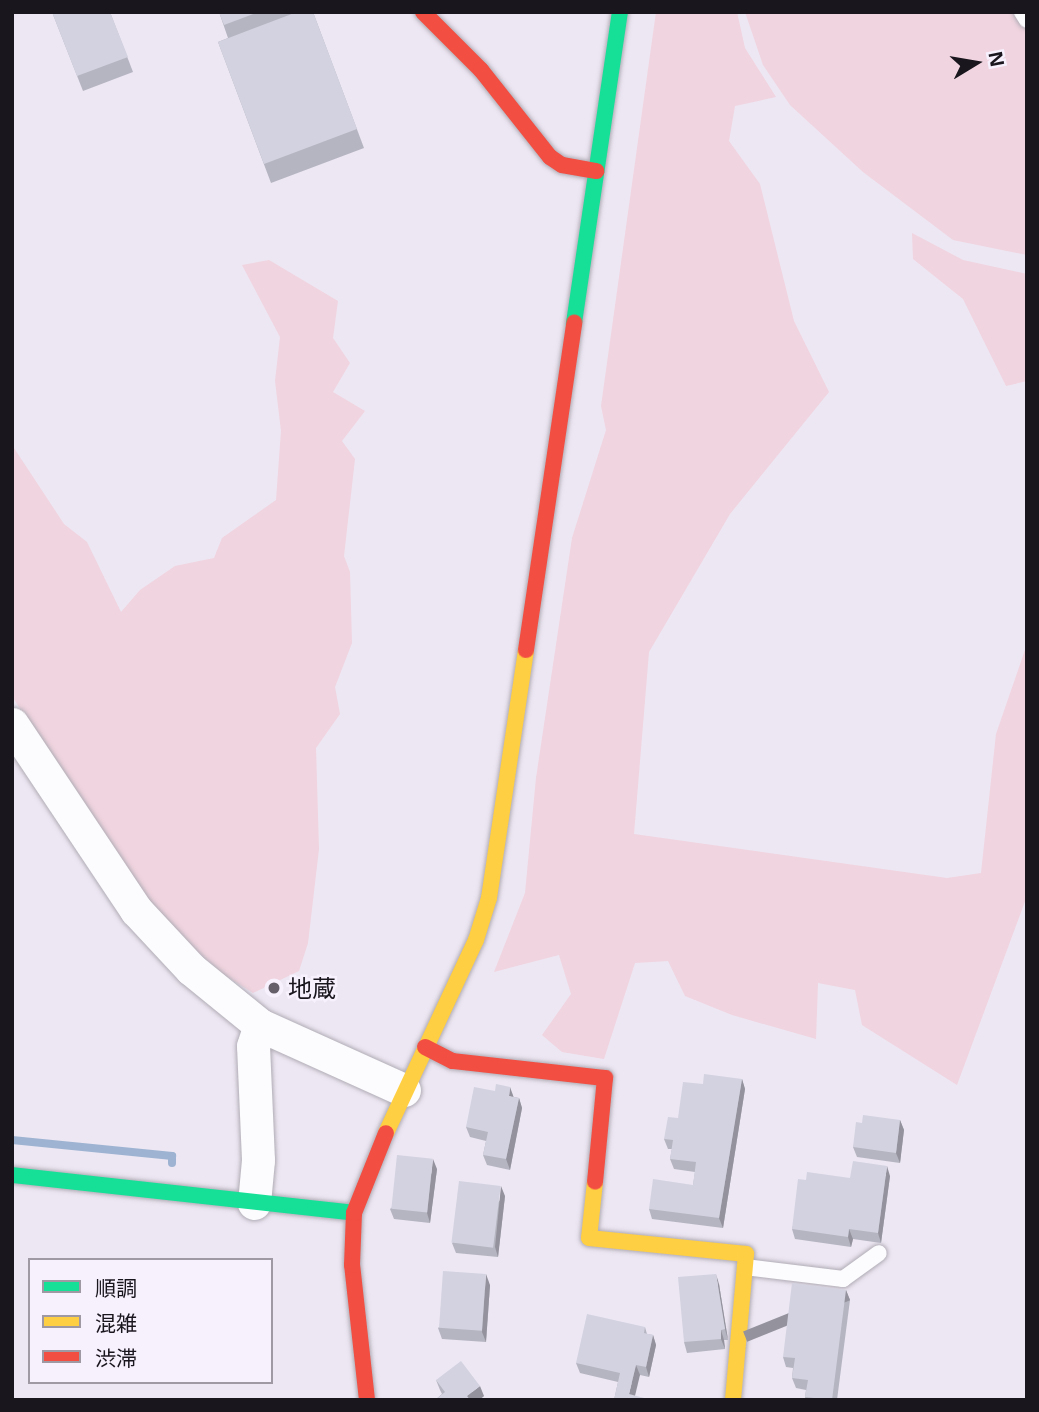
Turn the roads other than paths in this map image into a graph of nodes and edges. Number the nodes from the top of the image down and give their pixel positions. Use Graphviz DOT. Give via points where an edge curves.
graph roads {
  1 [pos="423,12"];
  2 [pos="620,12"];
  3 [pos="1021,12"];
  4 [pos="1027,20"];
  5 [pos="596,171"];
  6 [pos="12,724"];
  7 [pos="260,1025"];
  8 [pos="425,1047"];
  9 [pos="404,1090"];
  10 [pos="12,1175"];
  11 [pos="254,1203"];
  12 [pos="354,1213"];
  13 [pos="879,1252"];
  14 [pos="745,1267"];
  15 [pos="368,1400"];
  16 [pos="733,1400"];
  1 -- 5 [label="street" via="481,70 550,157 562,165"];
  2 -- 5 [label="street"];
  3 -- 4 [label="lane"];
  5 -- 8 [label="street" via="489,898 476,940"];
  6 -- 7 [label="street" via="136,910 191,969"];
  7 -- 9 [label="street"];
  7 -- 11 [label="street" via="253,1046 258,1160"];
  8 -- 9 [label="street"];
  8 -- 14 [label="street" via="453,1061 605,1078 589,1238 746,1254"];
  9 -- 12 [label="street"];
  10 -- 11 [label="street"];
  11 -- 12 [label="street"];
  12 -- 15 [label="street" via="352,1265"];
  13 -- 14 [label="lane" via="843,1279"];
  14 -- 16 [label="street"];
}
